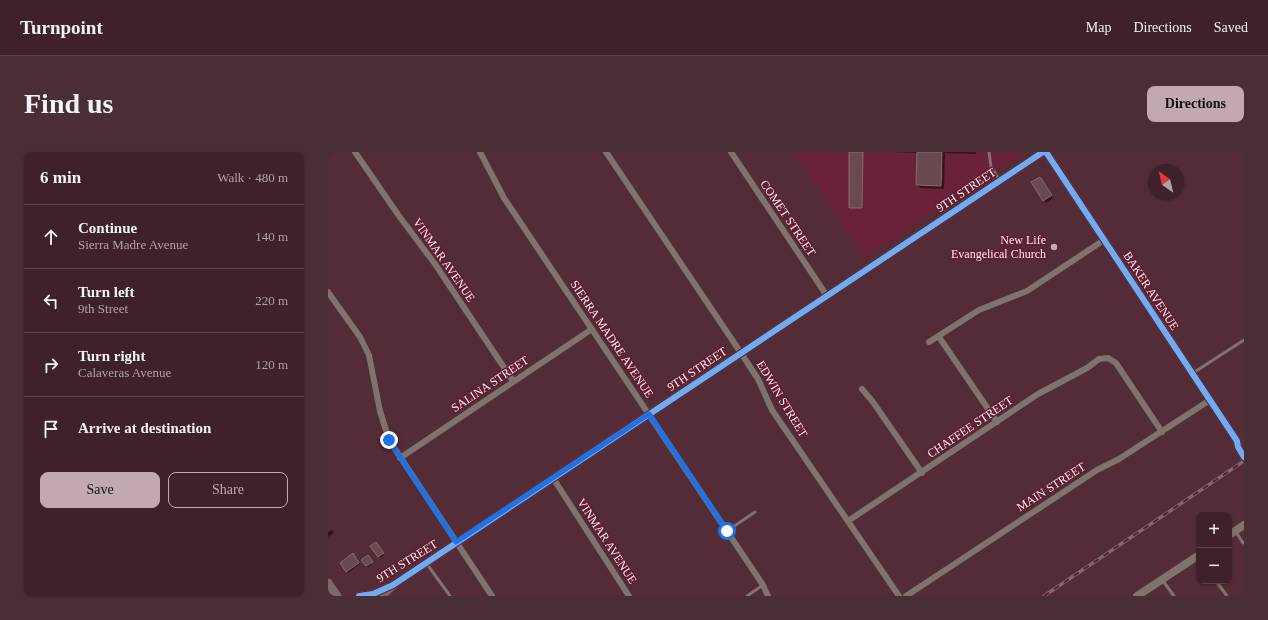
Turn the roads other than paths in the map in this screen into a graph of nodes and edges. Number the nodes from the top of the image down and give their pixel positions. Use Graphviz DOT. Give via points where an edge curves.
graph roads {
  1 [pos="355,152"];
  2 [pos="480,152"];
  3 [pos="606,152"];
  4 [pos="731,152"];
  5 [pos="989,152"];
  6 [pos="1043,152"];
  7 [pos="1046,152"];
  8 [pos="1000,180"];
  9 [pos="1104,240"];
  10 [pos="328,292"];
  11 [pos="827,296"];
  12 [pos="592,329"];
  13 [pos="939,337"];
  14 [pos="1244,340"];
  15 [pos="929,342"];
  16 [pos="741,353"];
  17 [pos="1193,373"];
  18 [pos="513,381"];
  19 [pos="862,389"];
  20 [pos="1210,400"];
  21 [pos="649,414"];
  22 [pos="997,422"];
  23 [pos="1162,432"];
  24 [pos="1241,443"];
  25 [pos="1244,457"];
  26 [pos="400,458"];
  27 [pos="922,473"];
  28 [pos="553,478"];
  29 [pos="755,512"];
  30 [pos="848,522"];
  31 [pos="1244,525"];
  32 [pos="727,531"];
  33 [pos="1232,533"];
  34 [pos="456,542"];
  35 [pos="1244,542"];
  36 [pos="1196,557"];
  37 [pos="426,562"];
  38 [pos="1162,579"];
  39 [pos="328,583"];
  40 [pos="1218,584"];
  41 [pos="393,585"];
  42 [pos="763,585"];
  43 [pos="337,596"];
  44 [pos="359,596"];
  45 [pos="381,596"];
  46 [pos="450,596"];
  47 [pos="492,596"];
  48 [pos="629,596"];
  49 [pos="747,596"];
  50 [pos="768,596"];
  51 [pos="899,596"];
  52 [pos="906,596"];
  53 [pos="1137,596"];
  54 [pos="1174,596"];
  55 [pos="1227,596"];
  1 -- 18 [label="street, VINMAR AVENUE" via="435,264"];
  2 -- 12 [label="street, SIERRA MADRE AVENUE" via="504,198"];
  3 -- 16 [label="street, EDWIN STREET"];
  4 -- 11 [label="street, COMET STREET"];
  5 -- 8 [label="lane" via="991,167"];
  6 -- 8 [label="street, 9TH STREET"];
  7 -- 9 [label="street, BAKER AVENUE"];
  8 -- 11 [label="street, 9TH STREET"];
  9 -- 13 [label="street" via="1027,291 979,310"];
  9 -- 17 [label="street, BAKER AVENUE"];
  10 -- 26 [label="street" via="360,337 369,355 380,411 389,440"];
  11 -- 16 [label="street, 9TH STREET"];
  12 -- 18 [label="street, SALINA STREET"];
  12 -- 21 [label="street, SIERRA MADRE AVENUE"];
  13 -- 15 [label="street"];
  13 -- 22 [label="street"];
  14 -- 17 [label="lane"];
  16 -- 21 [label="street, 9TH STREET"];
  16 -- 30 [label="street, EDWIN STREET" via="758,379 772,410"];
  17 -- 20 [label="street, BAKER AVENUE"];
  18 -- 26 [label="street, SALINA STREET"];
  19 -- 27 [label="street"];
  20 -- 23 [label="street, MAIN STREET"];
  20 -- 24 [label="street, BAKER AVENUE"];
  21 -- 28 [label="street, 9TH STREET"];
  21 -- 32 [label="street, SIERRA MADRE AVENUE"];
  22 -- 23 [label="street, CHAFFEE STREET" via="1038,394 1099,359 1108,358 1116,363"];
  22 -- 27 [label="street, CHAFFEE STREET"];
  23 -- 52 [label="street, MAIN STREET" via="1097,470"];
  24 -- 25 [label="street, BAKER AVENUE" via="1238,447"];
  26 -- 34 [label="street"];
  27 -- 30 [label="street, CHAFFEE STREET"];
  28 -- 34 [label="street, 9TH STREET"];
  28 -- 48 [label="street, VINMAR AVENUE"];
  29 -- 32 [label="lane"];
  30 -- 51 [label="street, EDWIN STREET"];
  31 -- 33 [label="street"];
  32 -- 42 [label="street, SIERRA MADRE AVENUE"];
  33 -- 35 [label="lane"];
  34 -- 37 [label="street, 9TH STREET"];
  34 -- 47 [label="street"];
  36 -- 38 [label="street"];
  37 -- 41 [label="street, 9TH STREET"];
  37 -- 46 [label="lane"];
  38 -- 53 [label="street"];
  38 -- 54 [label="lane"];
  39 -- 43 [label="main road"];
  40 -- 55 [label="lane"];
  41 -- 44 [label="street, 9TH STREET" via="373,594"];
  41 -- 45 [label="main road"];
  42 -- 49 [label="lane"];
  42 -- 50 [label="street, SIERRA MADRE AVENUE"];
}
